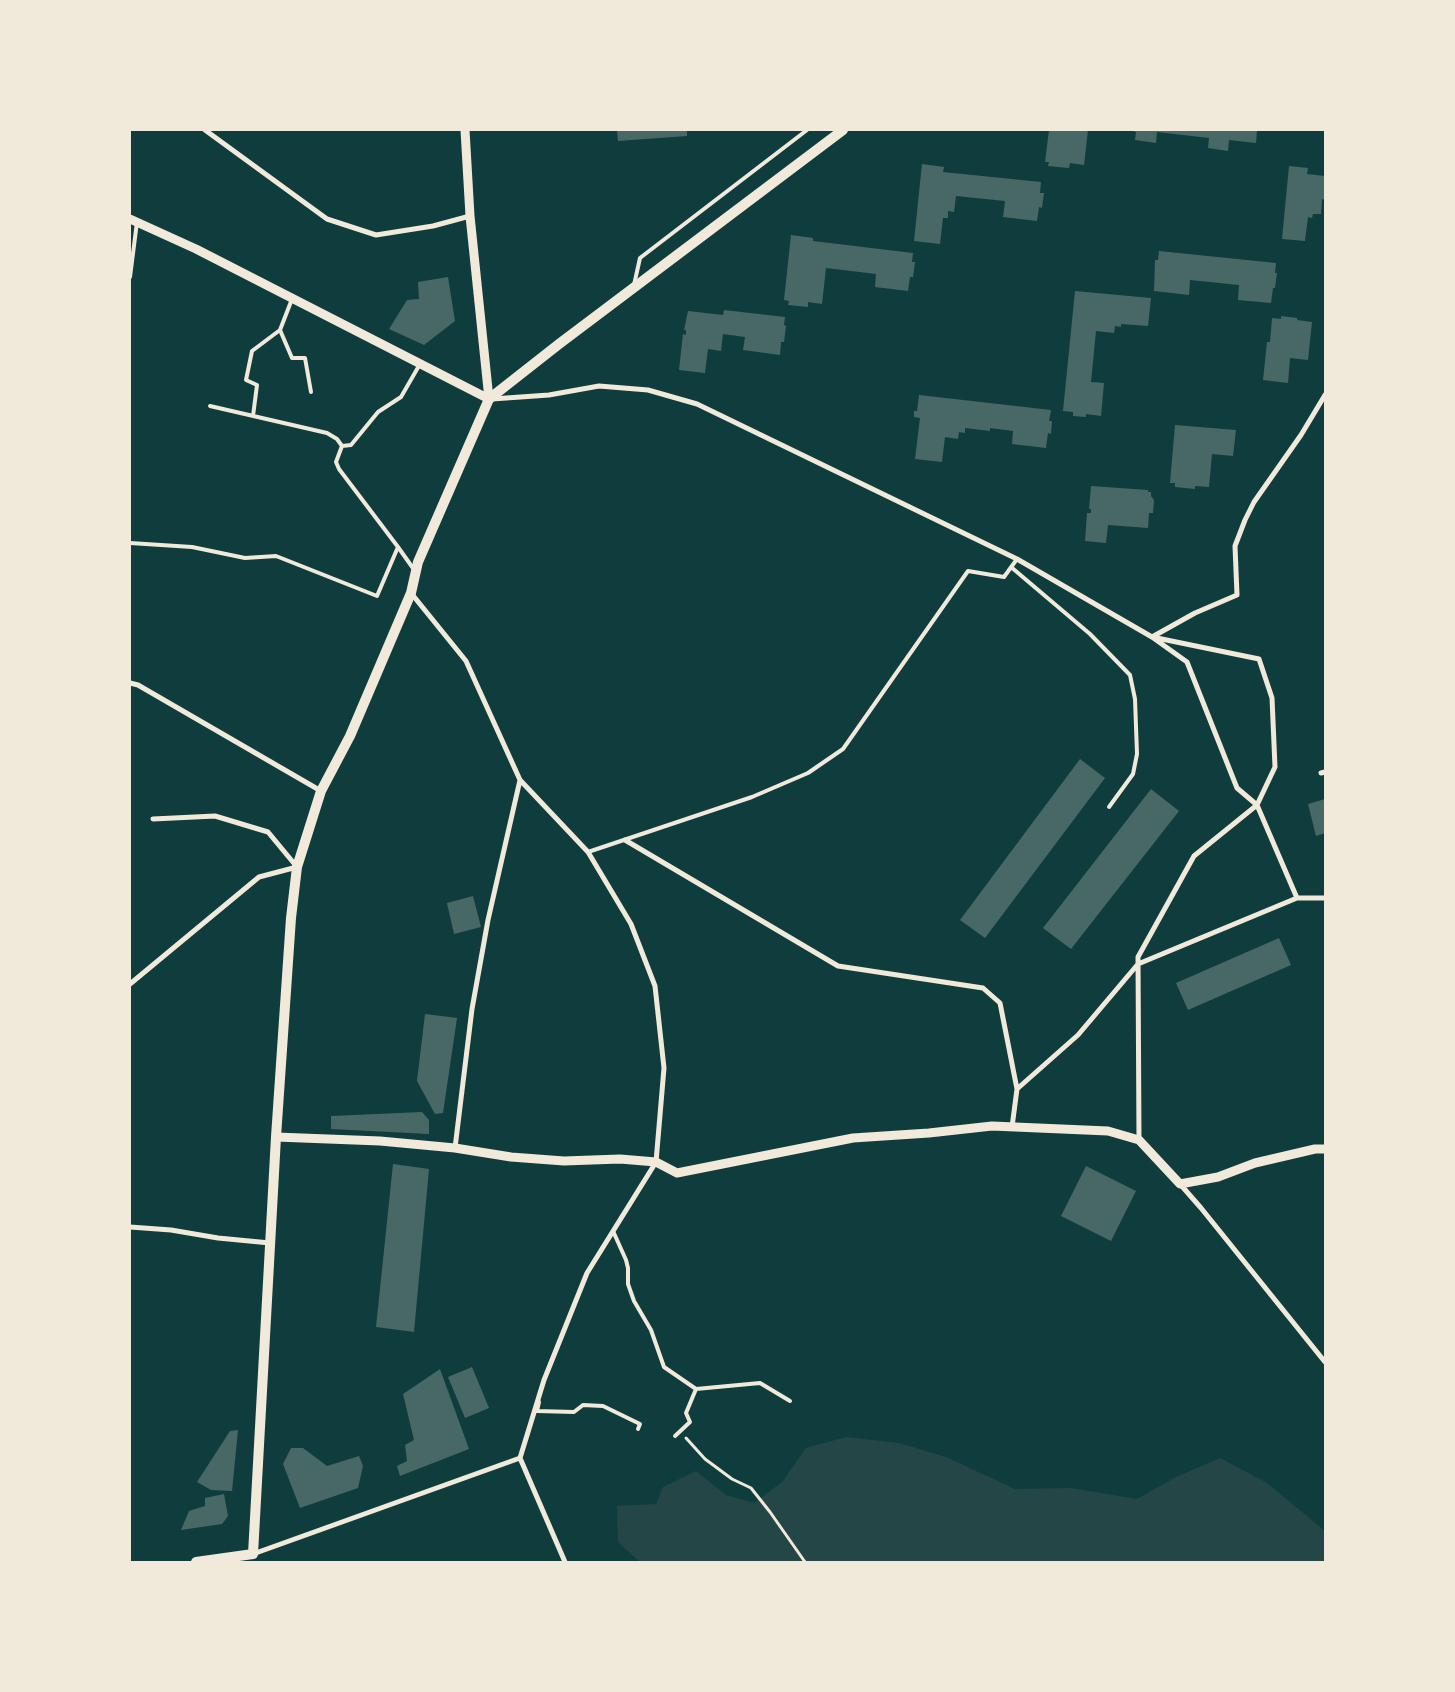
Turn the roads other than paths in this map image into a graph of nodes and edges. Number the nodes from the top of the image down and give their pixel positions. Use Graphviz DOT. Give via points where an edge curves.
graph roads {
  1 [pos="205,130"];
  2 [pos="465,130"];
  3 [pos="807,130"];
  4 [pos="842,130"];
  5 [pos="470,216"];
  6 [pos="134,220"];
  7 [pos="130,277"];
  8 [pos="633,288"];
  9 [pos="292,299"];
  10 [pos="280,330"];
  11 [pos="420,364"];
  12 [pos="311,392"];
  13 [pos="1325,395"];
  14 [pos="489,399"];
  15 [pos="210,406"];
  16 [pos="253,416"];
  17 [pos="342,446"];
  18 [pos="130,542"];
  19 [pos="398,547"];
  20 [pos="1017,559"];
  21 [pos="1011,567"];
  22 [pos="416,572"];
  23 [pos="411,592"];
  24 [pos="1152,637"];
  25 [pos="130,683"];
  26 [pos="520,780"];
  27 [pos="320,791"];
  28 [pos="1257,805"];
  29 [pos="1109,808"];
  30 [pos="153,819"];
  31 [pos="625,840"];
  32 [pos="588,852"];
  33 [pos="297,867"];
  34 [pos="1297,898"];
  35 [pos="1325,898"];
  36 [pos="1138,964"];
  37 [pos="130,984"];
  38 [pos="1017,1089"];
  39 [pos="1012,1127"];
  40 [pos="276,1137"];
  41 [pos="1139,1140"];
  42 [pos="455,1148"];
  43 [pos="1325,1150"];
  44 [pos="656,1162"];
  45 [pos="1180,1184"];
  46 [pos="130,1228"];
  47 [pos="613,1231"];
  48 [pos="270,1244"];
  49 [pos="1325,1362"];
  50 [pos="544,1380"];
  51 [pos="696,1389"];
  52 [pos="790,1401"];
  53 [pos="638,1429"];
  54 [pos="675,1436"];
  55 [pos="520,1458"];
  56 [pos="254,1558"];
  57 [pos="196,1562"];
  58 [pos="565,1562"];
  1 -- 5 [label="street" via="328,219 376,236"];
  2 -- 5 [label="street"];
  3 -- 8 [label="lane" via="640,258"];
  4 -- 8 [label="main road"];
  5 -- 14 [label="street"];
  6 -- 7 [label="lane"];
  6 -- 9 [label="street"];
  8 -- 14 [label="main road"];
  9 -- 10 [label="lane"];
  9 -- 11 [label="street"];
  10 -- 12 [label="lane" via="292,358 305,358"];
  10 -- 16 [label="lane" via="252,351 246,380 258,385"];
  11 -- 14 [label="street"];
  11 -- 17 [label="lane" via="401,397 378,412 352,446"];
  13 -- 24 [label="street" via="1245,520 1235,546 1237,595"];
  14 -- 20 [label="street" via="549,396 600,386 648,390 697,404"];
  14 -- 22 [label="main road"];
  15 -- 16 [label="lane"];
  16 -- 17 [label="lane" via="327,433"];
  17 -- 19 [label="lane" via="336,462 339,469"];
  18 -- 19 [label="lane" via="192,547 245,558 276,556 377,596"];
  19 -- 22 [label="lane"];
  20 -- 21 [label="lane"];
  20 -- 24 [label="street"];
  21 -- 29 [label="lane" via="1090,634 1130,675 1135,699 1137,754 1133,774"];
  21 -- 31 [label="lane" via="1004,576 968,571 843,749 808,773 752,797"];
  22 -- 23 [label="main road"];
  23 -- 26 [label="street" via="466,661"];
  23 -- 27 [label="main road" via="350,736"];
  24 -- 28 [label="street" via="1188,662 1237,788"];
  24 -- 28 [label="street" via="1258,660 1272,698 1275,767"];
  25 -- 27 [label="street"];
  26 -- 32 [label="street"];
  26 -- 42 [label="street" via="488,920 472,1009"];
  27 -- 33 [label="main road"];
  28 -- 34 [label="street"];
  28 -- 36 [label="street" via="1194,856 1138,957"];
  30 -- 33 [label="street" via="215,816 268,832"];
  31 -- 32 [label="lane"];
  31 -- 38 [label="street" via="838,966 983,988 1000,1002"];
  32 -- 44 [label="street" via="631,924 654,986 664,1068"];
  33 -- 37 [label="street" via="259,877"];
  33 -- 40 [label="main road"];
  34 -- 35 [label="street"];
  34 -- 36 [label="street"];
  36 -- 38 [label="street" via="1078,1035"];
  36 -- 41 [label="street"];
  38 -- 39 [label="street"];
  39 -- 41 [label="street" via="1108,1131"];
  39 -- 44 [label="street" via="853,1138 677,1173"];
  40 -- 42 [label="street"];
  40 -- 48 [label="main road"];
  41 -- 45 [label="street"];
  42 -- 44 [label="street" via="564,1161 620,1159"];
  43 -- 45 [label="street" via="1315,1149 1255,1163 1218,1177"];
  44 -- 47 [label="street"];
  45 -- 49 [label="street"];
  46 -- 48 [label="street" via="171,1230"];
  47 -- 50 [label="street" via="587,1273"];
  47 -- 51 [label="lane" via="626,1260 631,1293 651,1330 664,1367"];
  48 -- 56 [label="main road"];
  50 -- 53 [label="lane" via="537,1411 574,1412 583,1406 603,1406 640,1424"];
  50 -- 55 [label="street"];
  51 -- 52 [label="lane" via="760,1383"];
  51 -- 54 [label="lane" via="686,1413 690,1422"];
  55 -- 56 [label="street"];
  55 -- 58 [label="street"];
  56 -- 57 [label="main road"];
}
